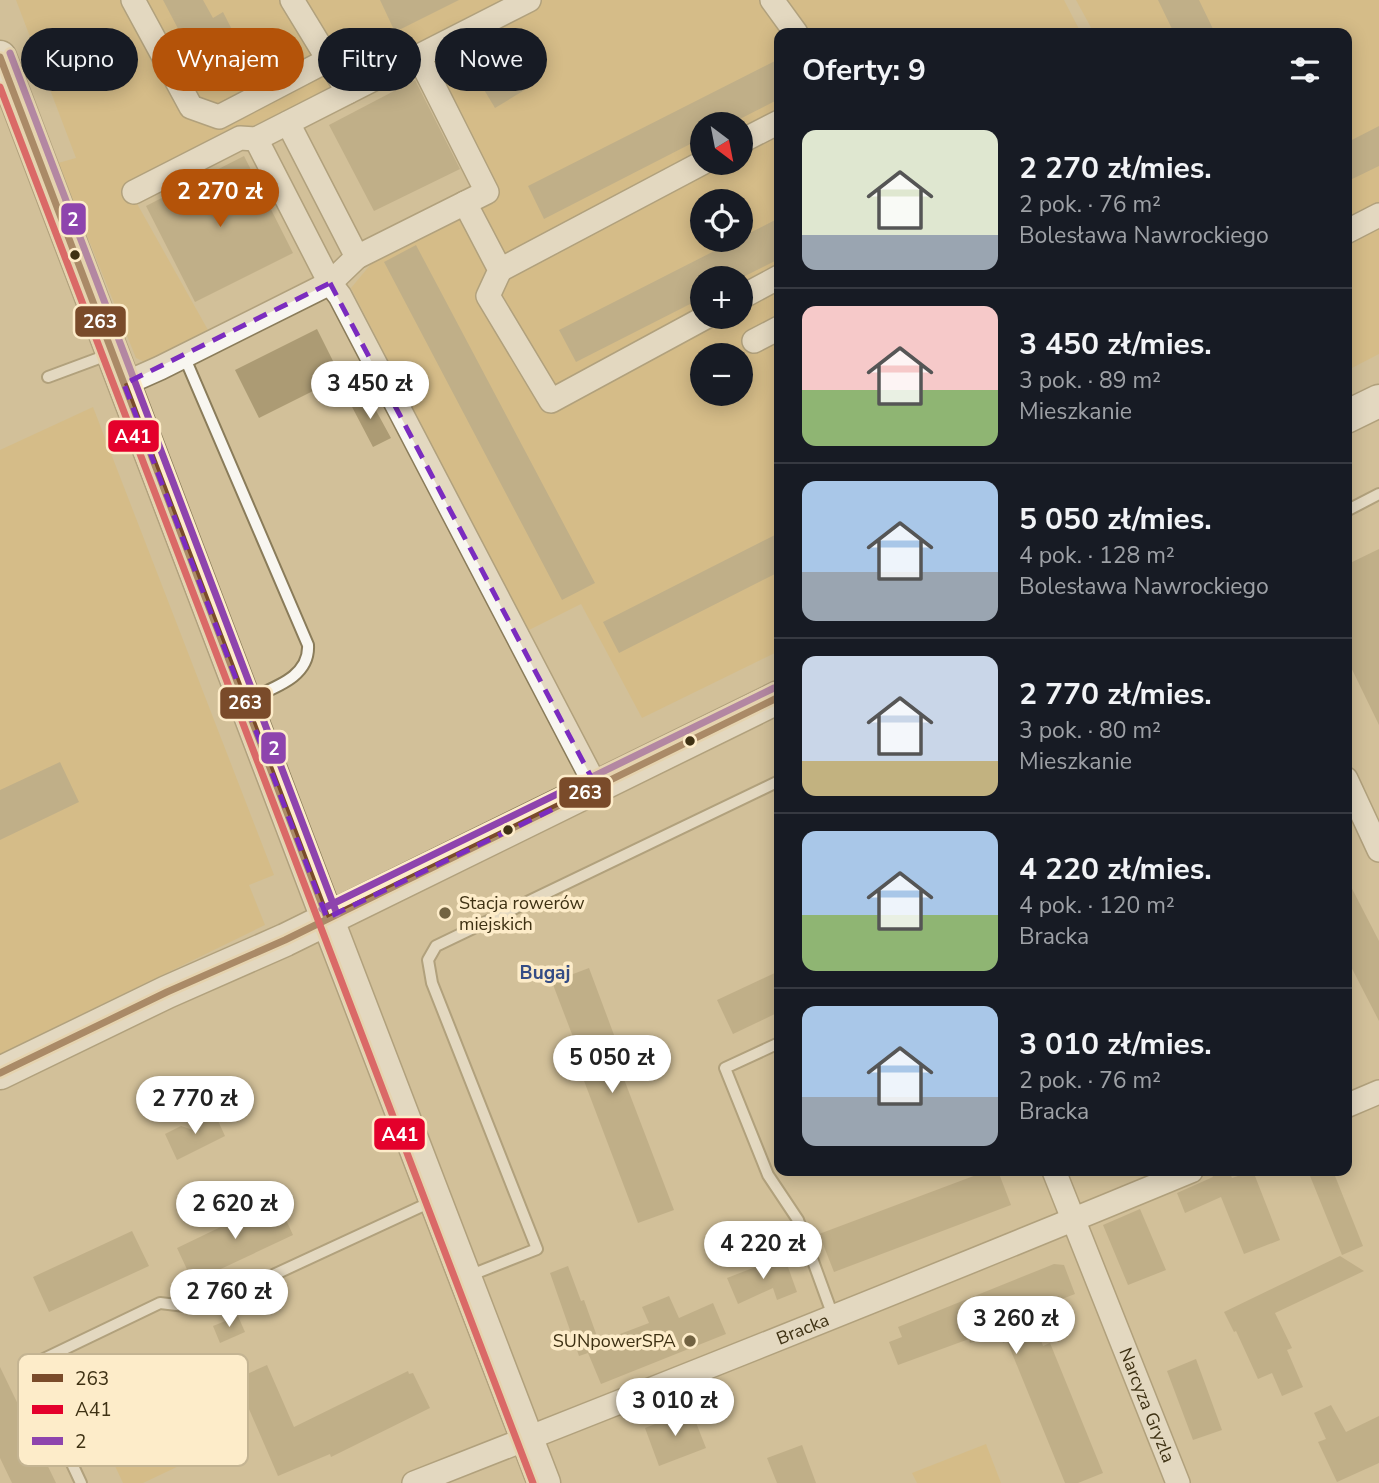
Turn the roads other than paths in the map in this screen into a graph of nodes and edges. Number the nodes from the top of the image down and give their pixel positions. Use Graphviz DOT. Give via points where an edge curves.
graph roads {
  1 [pos="133,0"];
  2 [pos="292,0"];
  3 [pos="529,0"];
  4 [pos="772,0"];
  5 [pos="781,0"];
  6 [pos="793,28"];
  7 [pos="795,28"];
  8 [pos="318,43"];
  9 [pos="421,56"];
  10 [pos="0,57"];
  11 [pos="421,61"];
  12 [pos="318,65"];
  13 [pos="348,92"];
  14 [pos="288,122"];
  15 [pos="774,125"];
  16 [pos="753,135"];
  17 [pos="256,139"];
  18 [pos="690,169"];
  19 [pos="134,192"];
  20 [pos="466,203"];
  21 [pos="1379,215"];
  22 [pos="1352,229"];
  23 [pos="357,257"];
  24 [pos="500,270"];
  25 [pos="774,280"];
  26 [pos="330,283"];
  27 [pos="753,291"];
  28 [pos="690,326"];
  29 [pos="774,331"];
  30 [pos="754,341"];
  31 [pos="113,354"];
  32 [pos="184,356"];
  33 [pos="48,377"];
  34 [pos="124,384"];
  35 [pos="1379,401"];
  36 [pos="1352,414"];
  37 [pos="1379,494"];
  38 [pos="1352,508"];
  39 [pos="774,700"];
  40 [pos="245,702"];
  41 [pos="774,783"];
  42 [pos="597,788"];
  43 [pos="1352,792"];
  44 [pos="1379,850"];
  45 [pos="327,918"];
  46 [pos="774,1045"];
  47 [pos="0,1073"];
  48 [pos="1379,1092"];
  49 [pos="1352,1103"];
  50 [pos="1056,1176"];
  51 [pos="1179,1176"];
  52 [pos="435,1200"];
  53 [pos="1074,1220"];
  54 [pos="465,1277"];
  55 [pos="833,1316"];
  56 [pos="54,1354"];
  57 [pos="527,1439"];
  58 [pos="73,1466"];
  59 [pos="81,1483"];
  60 [pos="414,1483"];
  61 [pos="544,1483"];
  62 [pos="1178,1483"];
  1 -- 12 [label="street" via="191,107 219,117"];
  2 -- 8 [label="street"];
  3 -- 9 [label="street"];
  4 -- 6 [label="street"];
  5 -- 7 [label="street"];
  10 -- 31 [label="street"];
  11 -- 20 [label="street" via="487,192"];
  13 -- 14 [label="street"];
  14 -- 17 [label="street"];
  14 -- 23 [label="street"];
  15 -- 16 [label="street"];
  17 -- 19 [label="street" via="240,138"];
  17 -- 26 [label="street"];
  18 -- 24 [label="street"];
  20 -- 23 [label="street"];
  20 -- 24 [label="street"];
  21 -- 22 [label="street"];
  23 -- 26 [label="street"];
  24 -- 28 [label="street" via="488,296 551,401"];
  25 -- 27 [label="street"];
  26 -- 32 [label="street"];
  26 -- 42 [label="street"];
  29 -- 30 [label="street"];
  31 -- 33 [label="lane"];
  31 -- 34 [label="street"];
  32 -- 34 [label="street"];
  32 -- 40 [label="lane" via="308,645 305,666 295,676"];
  34 -- 40 [label="street"];
  35 -- 36 [label="street"];
  37 -- 38 [label="lane"];
  39 -- 42 [label="street"];
  40 -- 45 [label="street"];
  41 -- 54 [label="lane" via="436,946 428,960 432,983 537,1249"];
  42 -- 45 [label="street"];
  43 -- 44 [label="street"];
  45 -- 47 [label="street"];
  45 -- 52 [label="street"];
  46 -- 55 [label="lane" via="725,1068 769,1177 798,1220"];
  48 -- 49 [label="street"];
  50 -- 53 [label="street, Narcyza Gryzla"];
  51 -- 53 [label="street, Bracka"];
  52 -- 54 [label="street"];
  52 -- 56 [label="lane" via="202,1308 160,1303"];
  53 -- 55 [label="street, Bracka"];
  53 -- 62 [label="street, Narcyza Gryzla"];
  54 -- 57 [label="street"];
  55 -- 57 [label="street, Bracka"];
  57 -- 60 [label="street, Bracka"];
  57 -- 61 [label="street"];
  58 -- 59 [label="lane"];
}
